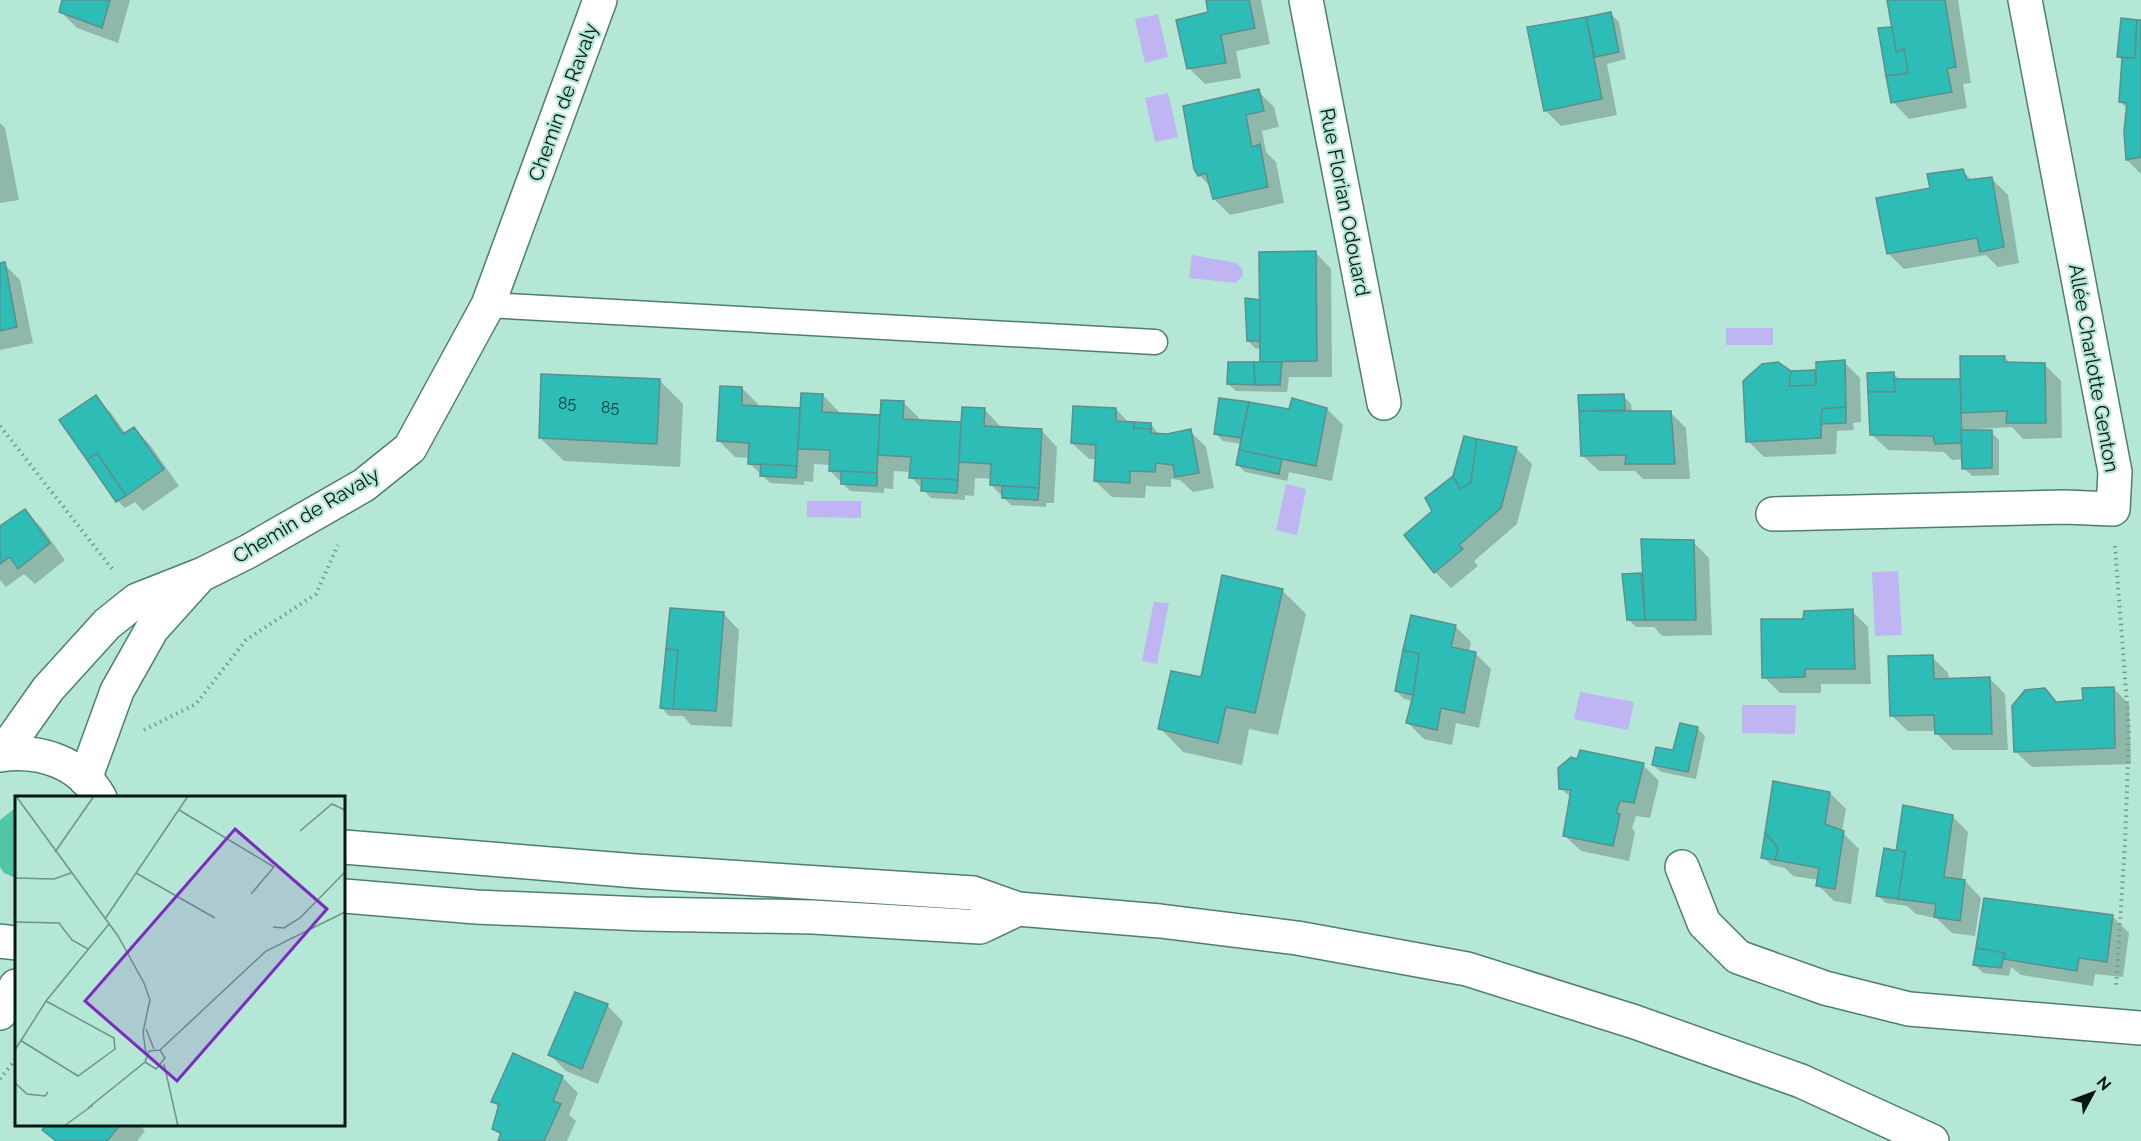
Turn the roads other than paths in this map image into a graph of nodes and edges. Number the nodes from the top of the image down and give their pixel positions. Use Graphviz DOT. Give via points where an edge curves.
graph roads {
  1 [pos="600,0"];
  2 [pos="1306,0"];
  3 [pos="2025,0"];
  4 [pos="488,305"];
  5 [pos="1155,342"];
  6 [pos="1384,403"];
  7 [pos="1773,514"];
  8 [pos="203,574"];
  9 [pos="1,755"];
  10 [pos="93,788"];
  11 [pos="345,847"];
  12 [pos="1682,867"];
  13 [pos="345,896"];
  14 [pos="1018,909"];
  15 [pos="0,941"];
  16 [pos="15,943"];
  17 [pos="15,988"];
  18 [pos="0,1013"];
  19 [pos="2127,1027"];
  20 [pos="1932,1141"];
  1 -- 4 [label="street, Chemin de Ravaly"];
  2 -- 6 [label="street, Rue Florian Odouard"];
  3 -- 7 [label="street, Allée Charlotte Genton" via="2115,472 2113,509"];
  4 -- 5 [label="lane"];
  4 -- 8 [label="street, Chemin de Ravaly" via="410,448 364,485"];
  8 -- 9 [label="street, Chemin de Ravaly" via="137,600 107,624 48,689"];
  8 -- 10 [label="street" via="152,629 117,691"];
  9 -- 10 [label="street" via="46,756 67,765"];
  11 -- 14 [label="street" via="973,893"];
  12 -- 19 [label="street" via="1704,923 1738,957 1825,988 1909,1009"];
  13 -- 14 [label="street" via="476,907 813,917 980,927"];
  14 -- 20 [label="street" via="1297,938 1467,969 1635,1022 1801,1081"];
  15 -- 16 [label="street"];
  17 -- 18 [label="street"];
}
